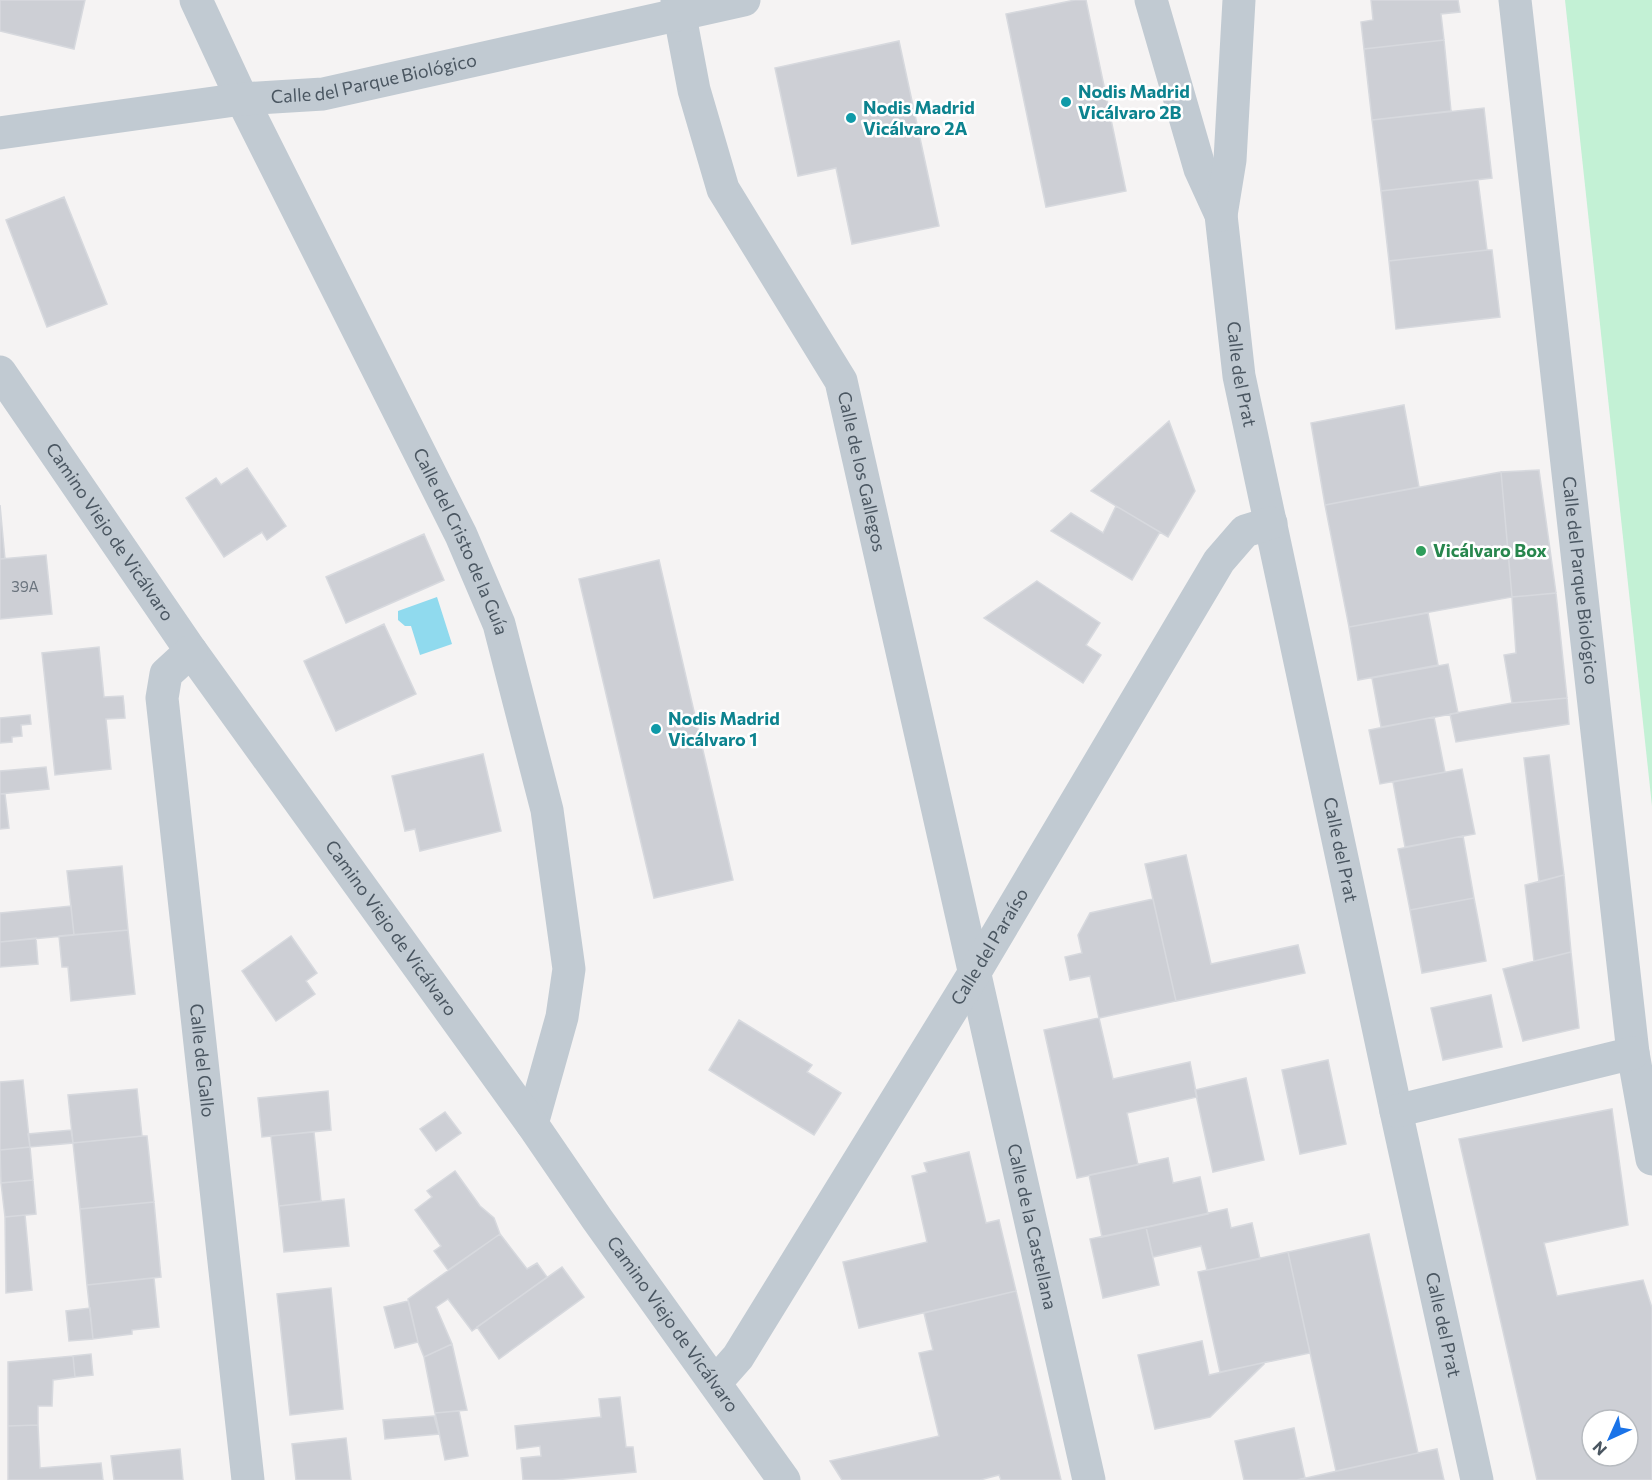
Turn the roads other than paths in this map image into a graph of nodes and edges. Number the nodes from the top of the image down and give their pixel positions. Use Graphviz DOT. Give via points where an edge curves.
graph roads {
  1 [pos="196,0"];
  2 [pos="744,0"];
  3 [pos="1151,0"];
  4 [pos="1239,0"];
  5 [pos="1515,0"];
  6 [pos="679,7"];
  7 [pos="242,99"];
  8 [pos="0,133"];
  9 [pos="1221,215"];
  10 [pos="0,372"];
  11 [pos="1272,523"];
  12 [pos="191,651"];
  13 [pos="975,972"];
  14 [pos="1633,1053"];
  15 [pos="1396,1111"];
  16 [pos="532,1124"];
  17 [pos="1652,1159"];
  18 [pos="715,1383"];
  19 [pos="248,1480"];
  20 [pos="784,1480"];
  21 [pos="1089,1480"];
  22 [pos="1478,1480"];
  1 -- 7 [label="street, Calle del Cristo de la Guía"];
  2 -- 6 [label="street, Calle del Parque Biológico"];
  3 -- 9 [label="street, Calle del Prat" via="1200,169"];
  4 -- 9 [label="street, Calle del Prat" via="1230,160"];
  5 -- 14 [label="street, Calle del Parque Biológico"];
  6 -- 7 [label="street, Calle del Parque Biológico" via="323,94"];
  6 -- 13 [label="street, Calle de los Gallegos" via="694,90 723,189 842,381"];
  7 -- 8 [label="street, Calle del Parque Biológico"];
  7 -- 16 [label="street, Calle del Cristo de la Guía" via="461,534 499,624 547,810 569,969 562,1017"];
  9 -- 11 [label="street, Calle del Prat" via="1239,376"];
  10 -- 12 [label="street, Camino Viejo de Vicálvaro"];
  11 -- 13 [label="street, Calle del Paraíso" via="1245,531 1219,561"];
  11 -- 15 [label="street, Calle del Prat"];
  12 -- 16 [label="street, Camino Viejo de Vicálvaro"];
  12 -- 19 [label="street, Calle del Gallo" via="166,674 162,698"];
  13 -- 18 [label="street, Calle del Paraíso" via="738,1357"];
  13 -- 21 [label="street, Calle de la Castellana"];
  14 -- 15 [label="street"];
  14 -- 17 [label="street, Calle del Parque Biológico"];
  15 -- 22 [label="street, Calle del Prat"];
  16 -- 18 [label="street, Camino Viejo de Vicálvaro"];
  18 -- 20 [label="street, Camino Viejo de Vicálvaro"];
}
